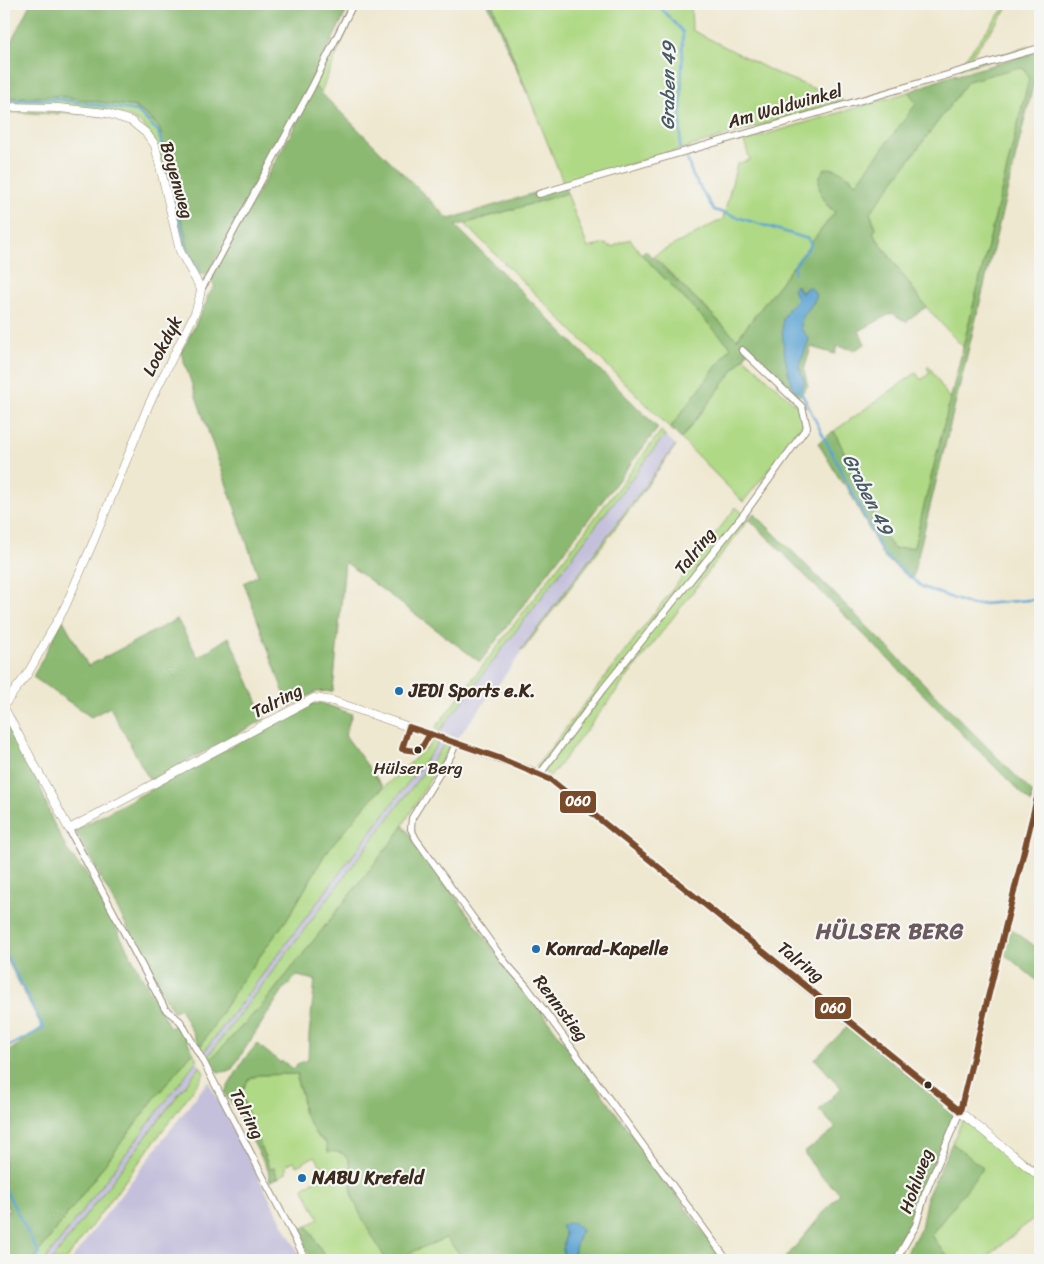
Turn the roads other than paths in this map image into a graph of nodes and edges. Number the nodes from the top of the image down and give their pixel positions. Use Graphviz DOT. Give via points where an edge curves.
graph roads {
  1 [pos="353,4"];
  2 [pos="1040,48"];
  3 [pos="4,107"];
  4 [pos="539,194"];
  5 [pos="201,289"];
  6 [pos="742,350"];
  7 [pos="4,706"];
  8 [pos="456,743"];
  9 [pos="540,774"];
  10 [pos="1040,786"];
  11 [pos="68,829"];
  12 [pos="960,1111"];
  13 [pos="1040,1176"];
  14 [pos="306,1260"];
  15 [pos="727,1260"];
  16 [pos="896,1260"];
  1 -- 5 [label="street, Lookdyk" via="312,87"];
  2 -- 4 [label="street, Am Waldwinkel"];
  3 -- 5 [label="street, Boyenweg" via="106,113 139,126 155,145 180,251"];
  5 -- 7 [label="street, Lookdyk" via="195,313 149,404 65,607 28,673"];
  6 -- 9 [label="street, Talring" via="802,407 807,427"];
  7 -- 11 [label="street, Talring"];
  8 -- 9 [label="street, Talring"];
  8 -- 11 [label="street, Talring" via="333,701 314,698"];
  8 -- 15 [label="street, Rennstieg" via="412,818 411,829 416,839"];
  9 -- 12 [label="street, Talring" via="552,780"];
  10 -- 12 [label="street"];
  11 -- 14 [label="street, Talring" via="166,1009 180,1021 202,1059"];
  12 -- 13 [label="street, Talring"];
  12 -- 16 [label="street, Hohlweg" via="925,1194 916,1225"];
}
